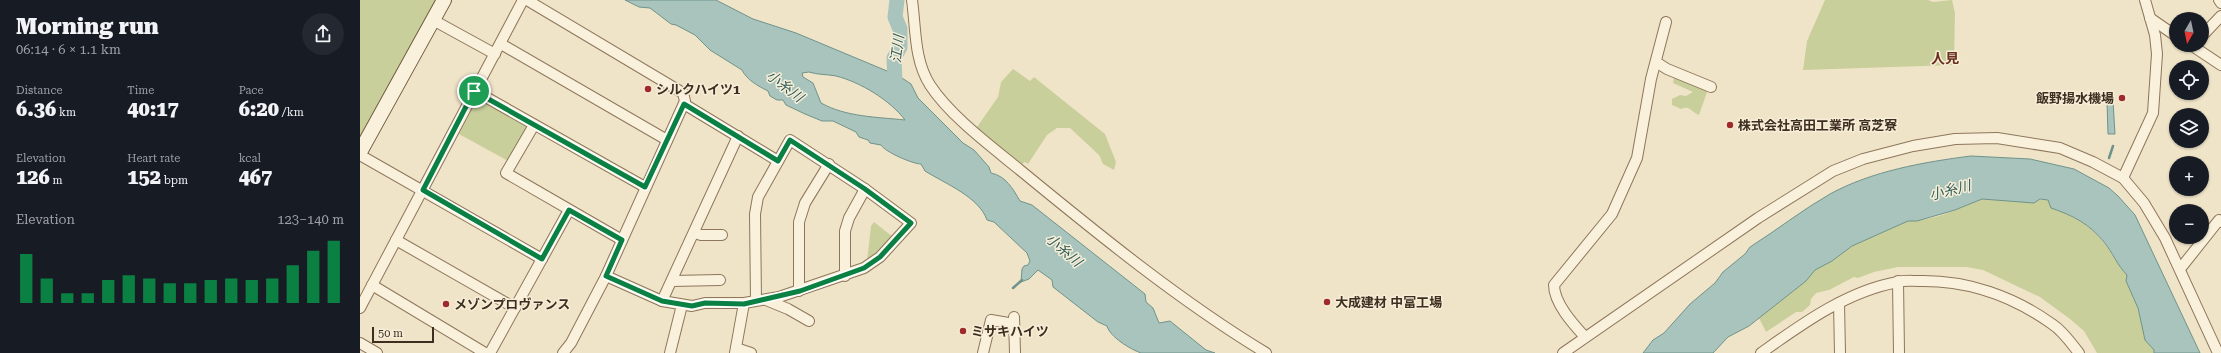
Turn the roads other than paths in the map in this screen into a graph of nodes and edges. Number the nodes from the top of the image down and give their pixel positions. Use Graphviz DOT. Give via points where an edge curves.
graph roads {
  1 [pos="444,0"];
  2 [pos="523,0"];
  3 [pos="528,0"];
  4 [pos="912,0"];
  5 [pos="2145,0"];
  6 [pos="2219,0"];
  7 [pos="2221,3"];
  8 [pos="2221,16"];
  9 [pos="2150,18"];
  10 [pos="433,20"];
  11 [pos="1666,22"];
  12 [pos="2209,29"];
  13 [pos="2169,31"];
  14 [pos="501,44"];
  15 [pos="2202,52"];
  16 [pos="495,54"];
  17 [pos="1656,62"];
  18 [pos="2221,65"];
  19 [pos="1711,87"];
  20 [pos="474,91"];
  21 [pos="684,104"];
  22 [pos="534,125"];
  23 [pos="738,136"];
  24 [pos="667,140"];
  25 [pos="360,154"];
  26 [pos="778,161"];
  27 [pos="829,164"];
  28 [pos="2123,178"];
  29 [pos="645,187"];
  30 [pos="865,189"];
  31 [pos="423,190"];
  32 [pos="569,210"];
  33 [pos="2221,222"];
  34 [pos="694,232"];
  35 [pos="722,235"];
  36 [pos="396,240"];
  37 [pos="622,240"];
  38 [pos="542,259"];
  39 [pos="2180,269"];
  40 [pos="606,276"];
  41 [pos="845,276"];
  42 [pos="720,280"];
  43 [pos="672,281"];
  44 [pos="1898,281"];
  45 [pos="372,285"];
  46 [pos="800,291"];
  47 [pos="761,300"];
  48 [pos="662,301"];
  49 [pos="1839,303"];
  50 [pos="744,304"];
  51 [pos="682,305"];
  52 [pos="360,308"];
  53 [pos="515,308"];
  54 [pos="809,321"];
  55 [pos="1585,337"];
  56 [pos="360,343"];
  57 [pos="735,350"];
  58 [pos="1767,351"];
  59 [pos="377,353"];
  60 [pos="485,353"];
  61 [pos="490,353"];
  62 [pos="563,353"];
  63 [pos="670,353"];
  64 [pos="751,353"];
  65 [pos="983,353"];
  66 [pos="1015,353"];
  67 [pos="1266,353"];
  68 [pos="1563,353"];
  69 [pos="1840,353"];
  70 [pos="1899,353"];
  71 [pos="2079,353"];
  72 [pos="2218,353"];
  1 -- 10 [label="street"];
  2 -- 14 [label="street"];
  3 -- 21 [label="street" via="683,93"];
  4 -- 67 [label="street" via="920,64 931,85 955,113 1068,209 1181,296"];
  5 -- 9 [label="street"];
  6 -- 7 [label="street"];
  8 -- 12 [label="street"];
  9 -- 13 [label="street"];
  9 -- 28 [label="street" via="2157,54 2152,113"];
  10 -- 16 [label="street"];
  10 -- 25 [label="street"];
  11 -- 17 [label="street"];
  14 -- 16 [label="street"];
  14 -- 24 [label="street"];
  15 -- 18 [label="street"];
  16 -- 20 [label="street"];
  17 -- 19 [label="street"];
  17 -- 55 [label="street" via="1637,158 1615,207 1595,236 1554,285 1554,293"];
  20 -- 22 [label="street"];
  20 -- 31 [label="street"];
  21 -- 23 [label="street"];
  21 -- 24 [label="street"];
  22 -- 29 [label="street"];
  22 -- 32 [label="street" via="506,173"];
  23 -- 26 [label="street"];
  23 -- 34 [label="street"];
  24 -- 29 [label="street"];
  25 -- 31 [label="street"];
  26 -- 27 [label="street" via="790,140"];
  26 -- 47 [label="street" via="758,197 755,214"];
  27 -- 30 [label="street"];
  27 -- 46 [label="street" via="801,212"];
  28 -- 39 [label="street" via="2144,204"];
  28 -- 55 [label="street" via="2060,148 1997,138 1948,140 1863,159 1833,171 1758,218"];
  29 -- 37 [label="street"];
  30 -- 41 [label="street" via="845,230"];
  30 -- 41 [label="street" via="911,223 880,257 864,268"];
  31 -- 36 [label="street"];
  31 -- 38 [label="street"];
  32 -- 37 [label="street"];
  32 -- 38 [label="street"];
  33 -- 39 [label="street" via="2219,220"];
  34 -- 35 [label="street" via="700,235"];
  34 -- 43 [label="street"];
  36 -- 45 [label="street"];
  36 -- 53 [label="street"];
  37 -- 40 [label="street"];
  38 -- 53 [label="street"];
  39 -- 72 [label="street"];
  40 -- 48 [label="street"];
  40 -- 62 [label="street" via="571,343"];
  41 -- 46 [label="street"];
  42 -- 43 [label="street"];
  43 -- 48 [label="street"];
  44 -- 49 [label="street"];
  44 -- 70 [label="street"];
  44 -- 71 [label="street" via="1956,282 1985,289 2028,309 2054,325"];
  45 -- 52 [label="street"];
  45 -- 60 [label="street"];
  46 -- 47 [label="street"];
  47 -- 50 [label="street"];
  47 -- 54 [label="street" via="788,309"];
  48 -- 51 [label="street"];
  49 -- 58 [label="street"];
  49 -- 69 [label="street"];
  50 -- 51 [label="street"];
  50 -- 57 [label="street"];
  51 -- 63 [label="street"];
  53 -- 61 [label="street"];
  55 -- 68 [label="street"];
  56 -- 59 [label="street"];
  57 -- 64 [label="street"];
  65 -- 66 [label="street" via="991,320 1014,320"];
}
